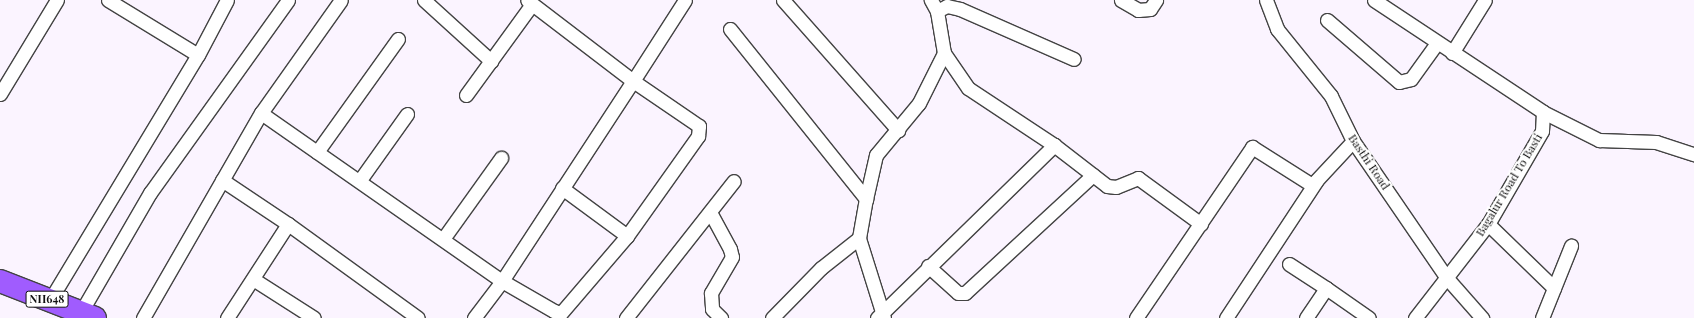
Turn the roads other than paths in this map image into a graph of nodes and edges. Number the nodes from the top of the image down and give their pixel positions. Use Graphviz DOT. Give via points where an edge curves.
graph roads {
  1 [pos="57,0"];
  2 [pos="108,0"];
  3 [pos="227,0"];
  4 [pos="288,0"];
  5 [pos="341,0"];
  6 [pos="424,0"];
  7 [pos="685,0"];
  8 [pos="783,0"];
  9 [pos="1121,0"];
  10 [pos="1156,0"];
  11 [pos="1266,0"];
  12 [pos="1374,0"];
  13 [pos="1485,0"];
  14 [pos="530,2"];
  15 [pos="934,6"];
  16 [pos="1327,20"];
  17 [pos="730,29"];
  18 [pos="398,39"];
  19 [pos="1437,43"];
  20 [pos="944,53"];
  21 [pos="1452,53"];
  22 [pos="198,55"];
  23 [pos="1074,59"];
  24 [pos="491,61"];
  25 [pos="633,81"];
  26 [pos="0,94"];
  27 [pos="466,95"];
  28 [pos="1543,112"];
  29 [pos="261,113"];
  30 [pos="407,114"];
  31 [pos="898,130"];
  32 [pos="1353,141"];
  33 [pos="1054,145"];
  34 [pos="317,152"];
  35 [pos="1694,154"];
  36 [pos="501,158"];
  37 [pos="1093,175"];
  38 [pos="222,180"];
  39 [pos="360,180"];
  40 [pos="1316,180"];
  41 [pos="734,181"];
  42 [pos="562,188"];
  43 [pos="866,199"];
  44 [pos="710,212"];
  45 [pos="288,224"];
  46 [pos="1201,224"];
  47 [pos="1488,224"];
  48 [pos="627,236"];
  49 [pos="859,238"];
  50 [pos="443,239"];
  51 [pos="1571,246"];
  52 [pos="1289,264"];
  53 [pos="928,266"];
  54 [pos="1446,277"];
  55 [pos="252,279"];
  56 [pos="0,281"];
  57 [pos="502,281"];
  58 [pos="1326,288"];
  59 [pos="1554,288"];
  60 [pos="50,300"];
  61 [pos="88,315"];
  62 [pos="559,315"];
  63 [pos="880,316"];
  64 [pos="143,318"];
  65 [pos="227,318"];
  66 [pos="314,318"];
  67 [pos="418,318"];
  68 [pos="474,318"];
  69 [pos="626,318"];
  70 [pos="720,318"];
  71 [pos="772,318"];
  72 [pos="1136,318"];
  73 [pos="1226,318"];
  74 [pos="1306,318"];
  75 [pos="1369,318"];
  76 [pos="1415,318"];
  77 [pos="1482,318"];
  78 [pos="1542,318"];
  1 -- 26 [label="street"];
  2 -- 22 [label="street"];
  3 -- 22 [label="street"];
  4 -- 61 [label="street" via="163,173"];
  5 -- 29 [label="street"];
  6 -- 24 [label="street"];
  7 -- 25 [label="street"];
  8 -- 31 [label="street"];
  9 -- 10 [label="street" via="1138,10 1150,9"];
  11 -- 32 [label="street, Basthi Road" via="1276,29 1331,96"];
  12 -- 19 [label="street"];
  13 -- 21 [label="street"];
  14 -- 24 [label="street"];
  14 -- 25 [label="street"];
  15 -- 20 [label="street"];
  15 -- 23 [label="street" via="960,9"];
  16 -- 19 [label="street" via="1399,82 1411,80"];
  17 -- 43 [label="street"];
  18 -- 34 [label="street"];
  19 -- 21 [label="street"];
  20 -- 31 [label="street" via="919,102"];
  20 -- 33 [label="street" via="968,88"];
  21 -- 28 [label="street"];
  22 -- 60 [label="street"];
  24 -- 27 [label="street"];
  25 -- 42 [label="street"];
  25 -- 48 [label="street" via="699,126 699,131"];
  28 -- 35 [label="street" via="1598,140 1656,142"];
  28 -- 47 [label="street, Bagalur Road To Basti" via="1542,131"];
  29 -- 34 [label="street"];
  29 -- 38 [label="street"];
  30 -- 39 [label="street"];
  31 -- 43 [label="street" via="876,155"];
  32 -- 40 [label="street"];
  32 -- 54 [label="street, Basthi Road"];
  33 -- 37 [label="street"];
  33 -- 53 [label="street"];
  34 -- 39 [label="street"];
  36 -- 50 [label="street"];
  37 -- 46 [label="street" via="1111,188 1138,178"];
  37 -- 53 [label="street" via="965,293 958,293"];
  38 -- 45 [label="street"];
  38 -- 64 [label="street"];
  39 -- 50 [label="street"];
  40 -- 46 [label="street" via="1312,185 1252,147"];
  40 -- 73 [label="street"];
  41 -- 44 [label="street"];
  42 -- 48 [label="street"];
  42 -- 57 [label="street"];
  43 -- 49 [label="street"];
  44 -- 69 [label="street"];
  44 -- 70 [label="street" via="732,257 711,293 712,309"];
  45 -- 55 [label="street"];
  45 -- 67 [label="street"];
  46 -- 72 [label="street"];
  47 -- 54 [label="street, Bagalur Road To Basti"];
  47 -- 59 [label="street"];
  48 -- 62 [label="street"];
  49 -- 63 [label="street"];
  49 -- 71 [label="street" via="820,268"];
  50 -- 57 [label="street"];
  51 -- 59 [label="street"];
  52 -- 58 [label="street"];
  53 -- 63 [label="street"];
  54 -- 76 [label="street, Bagalur Road To Basti"];
  54 -- 77 [label="street, Basthi Road"];
  55 -- 65 [label="street"];
  55 -- 66 [label="street"];
  56 -- 60 [label="highway, NH648"];
  57 -- 62 [label="street"];
  57 -- 68 [label="street"];
  58 -- 74 [label="street"];
  58 -- 75 [label="street"];
  59 -- 78 [label="street"];
  60 -- 61 [label="highway, NH648"];
}
